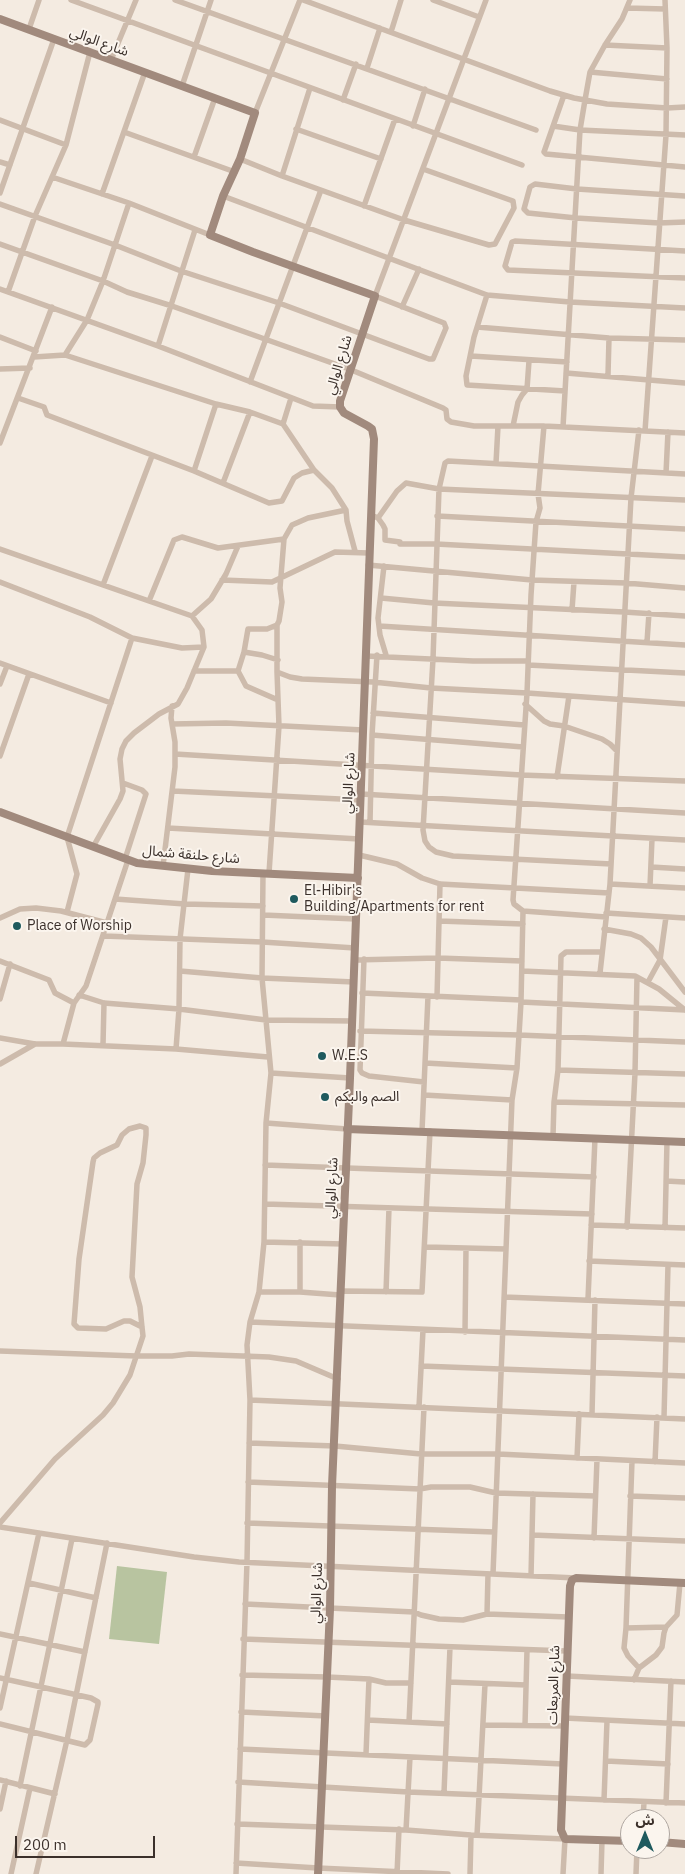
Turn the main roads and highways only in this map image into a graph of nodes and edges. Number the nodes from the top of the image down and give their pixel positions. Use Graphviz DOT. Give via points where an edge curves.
graph roads {
  1 [pos="0,19"];
  2 [pos="0,813"];
  3 [pos="358,878"];
  4 [pos="347,1129"];
  5 [pos="685,1142"];
  6 [pos="682,1583"];
  7 [pos="620,1841"];
  8 [pos="670,1843"];
  9 [pos="685,1844"];
  10 [pos="318,1871"];
  1 -- 3 [label="main road, شارع الوالي" via="256,113 210,235 375,296 340,398 340,407 348,416 368,426 374,434 374,516 368,565 366,656 370,682 363,730"];
  2 -- 3 [label="main road, شارع حلنقة شمال" via="126,859 163,866"];
  3 -- 4 [label="main road, شارع الوالي" via="355,948 359,959 354,982"];
  4 -- 5 [label="main road"];
  4 -- 10 [label="main road, شارع الوالي"];
  6 -- 7 [label="main road, شارع المربعات" via="576,1578 570,1586 561,1830 565,1839"];
  8 -- 9 [label="main road"];
}
